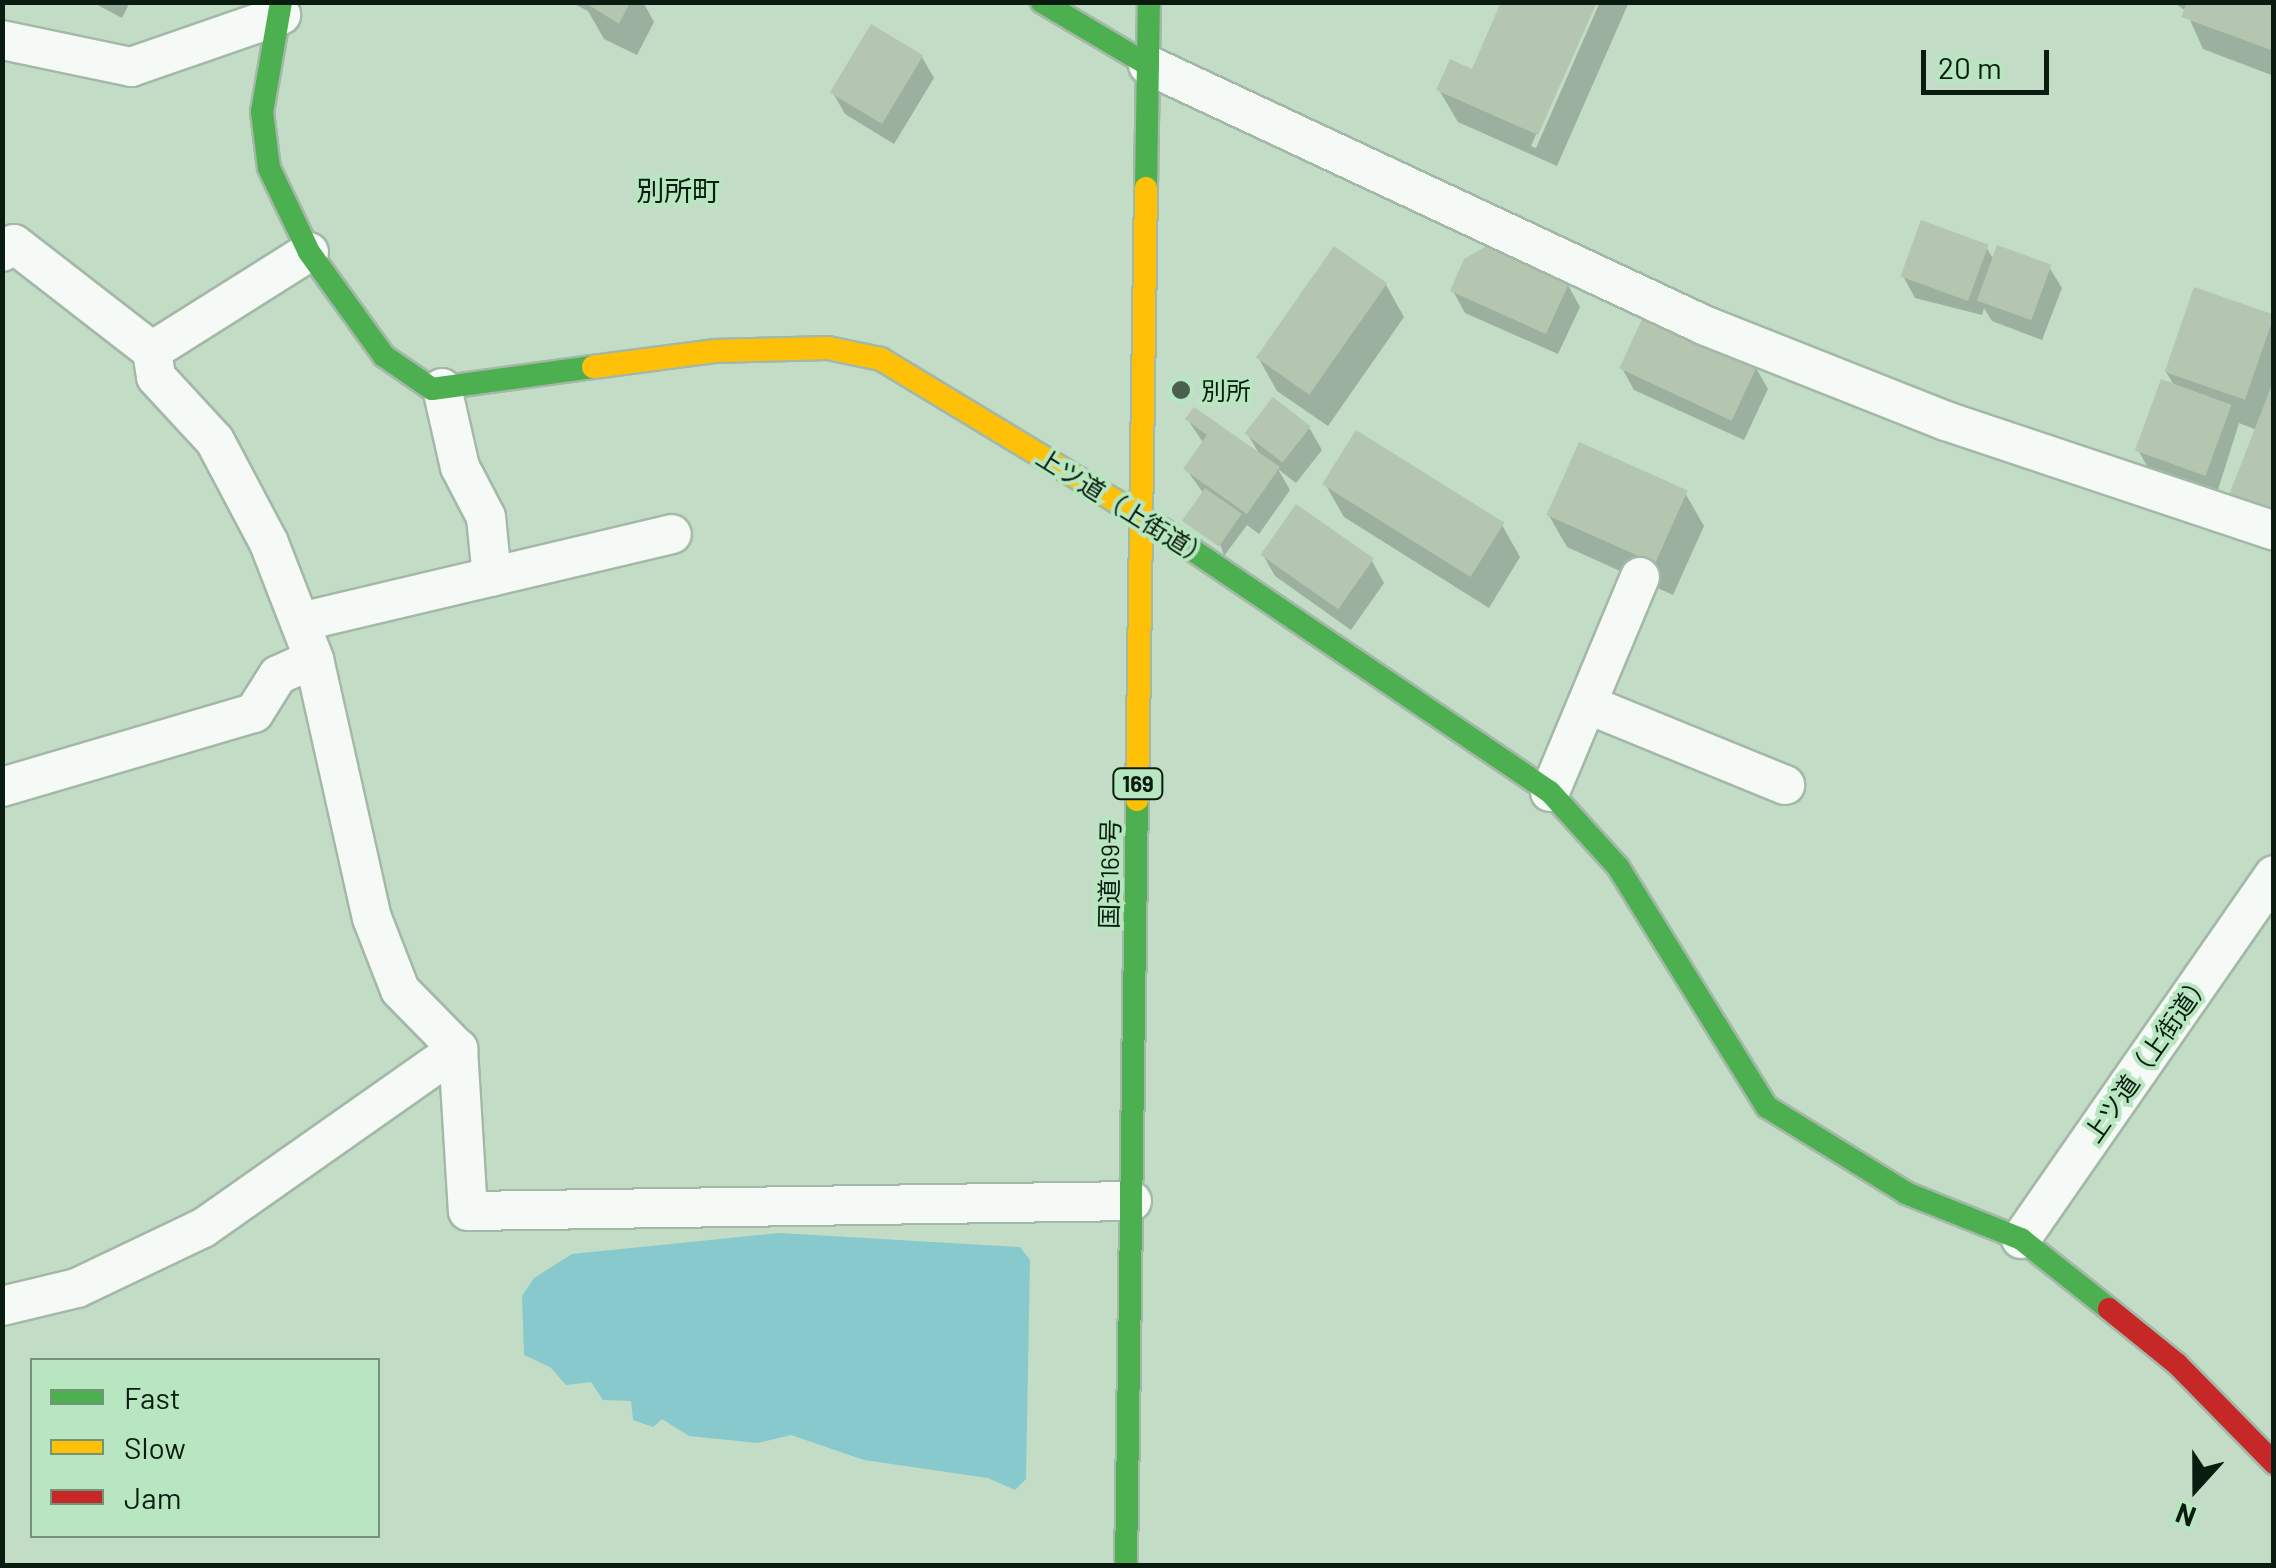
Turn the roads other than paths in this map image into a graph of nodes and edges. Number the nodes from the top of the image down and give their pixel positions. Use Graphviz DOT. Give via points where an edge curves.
graph roads {
  1 [pos="1042,2"];
  2 [pos="1149,2"];
  3 [pos="281,8"];
  4 [pos="2,40"];
  5 [pos="1148,65"];
  6 [pos="2,252"];
  7 [pos="308,252"];
  8 [pos="152,351"];
  9 [pos="442,388"];
  10 [pos="1142,517"];
  11 [pos="2274,531"];
  12 [pos="672,534"];
  13 [pos="492,577"];
  14 [pos="1640,578"];
  15 [pos="300,622"];
  16 [pos="314,659"];
  17 [pos="1589,705"];
  18 [pos="1785,785"];
  19 [pos="2,787"];
  20 [pos="1550,792"];
  21 [pos="2274,875"];
  22 [pos="458,1050"];
  23 [pos="1132,1201"];
  24 [pos="2021,1239"];
  25 [pos="2,1306"];
  26 [pos="2274,1464"];
  27 [pos="1126,1566"];
  1 -- 5 [label="main road"];
  2 -- 5 [label="main road, 国道169号 / 169"];
  3 -- 4 [label="street" via="131,67"];
  3 -- 7 [label="main road" via="262,112 266,149"];
  5 -- 10 [label="main road, 国道169号 / 169"];
  5 -- 11 [label="street" via="1706,326 1946,422"];
  6 -- 8 [label="street" via="14,244"];
  7 -- 8 [label="street"];
  7 -- 9 [label="main road" via="384,356 432,389"];
  8 -- 15 [label="street" via="156,377 216,441"];
  9 -- 10 [label="main road, 上ツ道（上街道）" via="714,351 828,348 881,359"];
  9 -- 13 [label="street" via="460,467 486,517"];
  10 -- 20 [label="main road, 上ツ道（上街道）"];
  10 -- 23 [label="main road, 国道169号 / 169"];
  12 -- 13 [label="street"];
  13 -- 15 [label="street"];
  14 -- 17 [label="street"];
  15 -- 16 [label="street"];
  16 -- 19 [label="street" via="278,674 254,712"];
  16 -- 22 [label="street" via="372,918 400,990"];
  17 -- 18 [label="street"];
  17 -- 20 [label="street"];
  20 -- 24 [label="main road, 上ツ道（上街道）" via="1618,867 1767,1107 1906,1193"];
  21 -- 24 [label="street, 上ツ道（上街道）"];
  22 -- 23 [label="street" via="468,1210"];
  22 -- 25 [label="street" via="203,1228 78,1288"];
  23 -- 27 [label="main road, 国道169号 / 169"];
  24 -- 26 [label="main road, 上ツ道（上街道）" via="2177,1364"];
}
